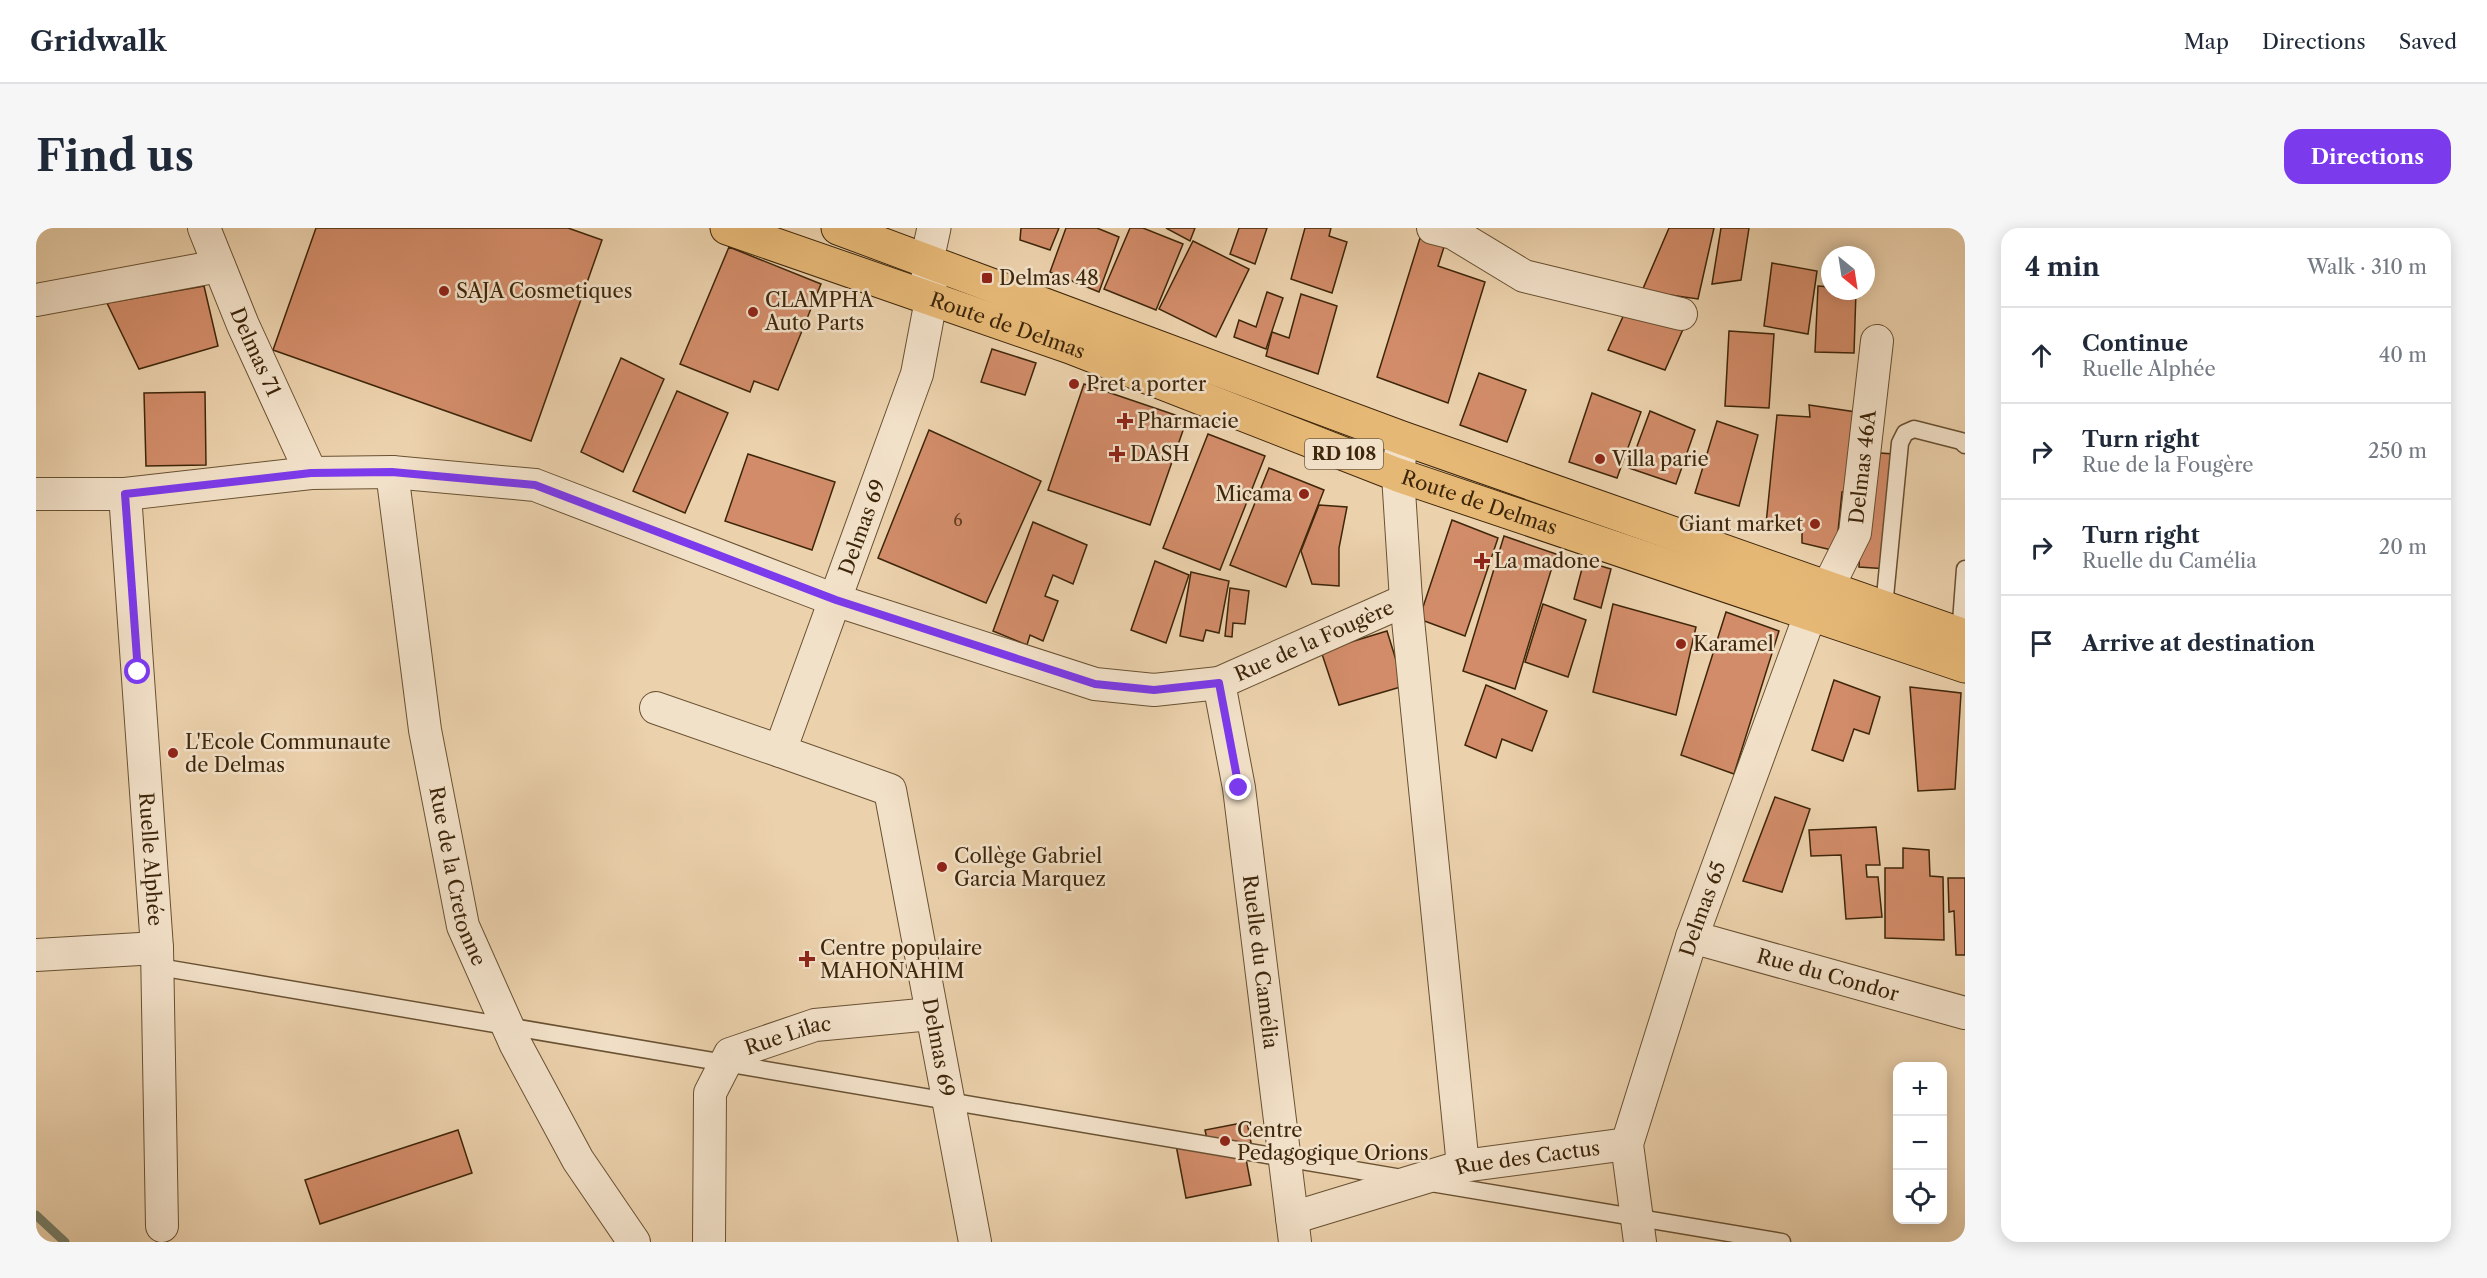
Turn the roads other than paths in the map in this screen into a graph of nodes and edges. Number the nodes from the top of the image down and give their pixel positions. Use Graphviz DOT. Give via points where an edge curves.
graph roads {
  1 [pos="204,228"];
  2 [pos="727,228"];
  3 [pos="838,228"];
  4 [pos="934,228"];
  5 [pos="1433,228"];
  6 [pos="927,260"];
  7 [pos="219,266"];
  8 [pos="36,300"];
  9 [pos="931,300"];
  10 [pos="1681,314"];
  11 [pos="1877,341"];
  12 [pos="1402,438"];
  13 [pos="1965,445"];
  14 [pos="392,472"];
  15 [pos="311,473"];
  16 [pos="1398,475"];
  17 [pos="36,494"];
  18 [pos="125,494"];
  19 [pos="1965,569"];
  20 [pos="1828,587"];
  21 [pos="836,600"];
  22 [pos="1406,600"];
  23 [pos="1884,607"];
  24 [pos="1810,615"];
  25 [pos="1963,635"];
  26 [pos="1965,666"];
  27 [pos="1219,683"];
  28 [pos="656,708"];
  29 [pos="780,751"];
  30 [pos="1692,937"];
  31 [pos="36,947"];
  32 [pos="157,948"];
  33 [pos="36,955"];
  34 [pos="1965,1012"];
  35 [pos="930,1014"];
  36 [pos="1627,1144"];
  37 [pos="1463,1166"];
  38 [pos="162,1226"];
  39 [pos="1294,1230"];
  40 [pos="634,1242"];
  41 [pos="709,1242"];
  42 [pos="975,1242"];
  43 [pos="1640,1242"];
  44 [pos="1782,1242"];
  1 -- 7 [label="street, Delmas 71"];
  2 -- 9 [label="main road, Route de Delmas / RD 108"];
  3 -- 6 [label="main road, Route de Delmas / RD 108"];
  4 -- 6 [label="street"];
  5 -- 10 [label="street" via="1453,233 1524,276"];
  6 -- 9 [label="street"];
  6 -- 12 [label="main road, Route de Delmas / RD 108"];
  7 -- 8 [label="street"];
  7 -- 15 [label="street, Delmas 71"];
  9 -- 16 [label="main road, Route de Delmas / RD 108" via="1070,347"];
  9 -- 21 [label="street, Delmas 69" via="917,374"];
  11 -- 20 [label="street, Delmas 46A" via="1855,533"];
  12 -- 16 [label="street"];
  12 -- 20 [label="main road, Route de Delmas / RD 108"];
  13 -- 23 [label="lane" via="1914,429 1905,433 1900,443"];
  14 -- 15 [label="street, Rue de la Fougère"];
  14 -- 21 [label="street, Rue de la Fougère" via="535,485"];
  14 -- 40 [label="street, Rue de la Cretonne" via="425,730 463,926 516,1045 572,1149"];
  15 -- 18 [label="street, Rue de la Fougère"];
  16 -- 22 [label="street"];
  16 -- 24 [label="main road, Route de Delmas / RD 108"];
  17 -- 18 [label="street, Rue de la Fougère"];
  18 -- 32 [label="street, Ruelle Alphée"];
  19 -- 25 [label="lane"];
  20 -- 23 [label="main road, Route de Delmas / RD 108"];
  20 -- 24 [label="street, Delmas 65"];
  21 -- 27 [label="street, Rue de la Fougère" via="1095,684 1154,690"];
  21 -- 29 [label="street, Delmas 69"];
  22 -- 27 [label="street, Rue de la Fougère"];
  22 -- 37 [label="street"];
  23 -- 25 [label="main road, Route de Delmas / RD 108"];
  24 -- 26 [label="main road, Route de Delmas / RD 108"];
  24 -- 30 [label="street, Delmas 65"];
  27 -- 39 [label="street, Ruelle du Camélia" via="1239,788"];
  28 -- 29 [label="street, Delmas 69"];
  29 -- 35 [label="street, Delmas 69" via="890,790"];
  30 -- 34 [label="street, Rue du Condor"];
  30 -- 36 [label="street, Delmas 65"];
  31 -- 44 [label="lane"];
  32 -- 33 [label="street"];
  32 -- 38 [label="street, Ruelle Alphée"];
  35 -- 41 [label="street, Rue Lilac" via="815,1025 730,1054 710,1093"];
  35 -- 42 [label="street, Delmas 69"];
  36 -- 37 [label="street, Rue des Cactus"];
  36 -- 43 [label="street, Delmas 65"];
  37 -- 39 [label="street, Rue des Cactus"];
}
